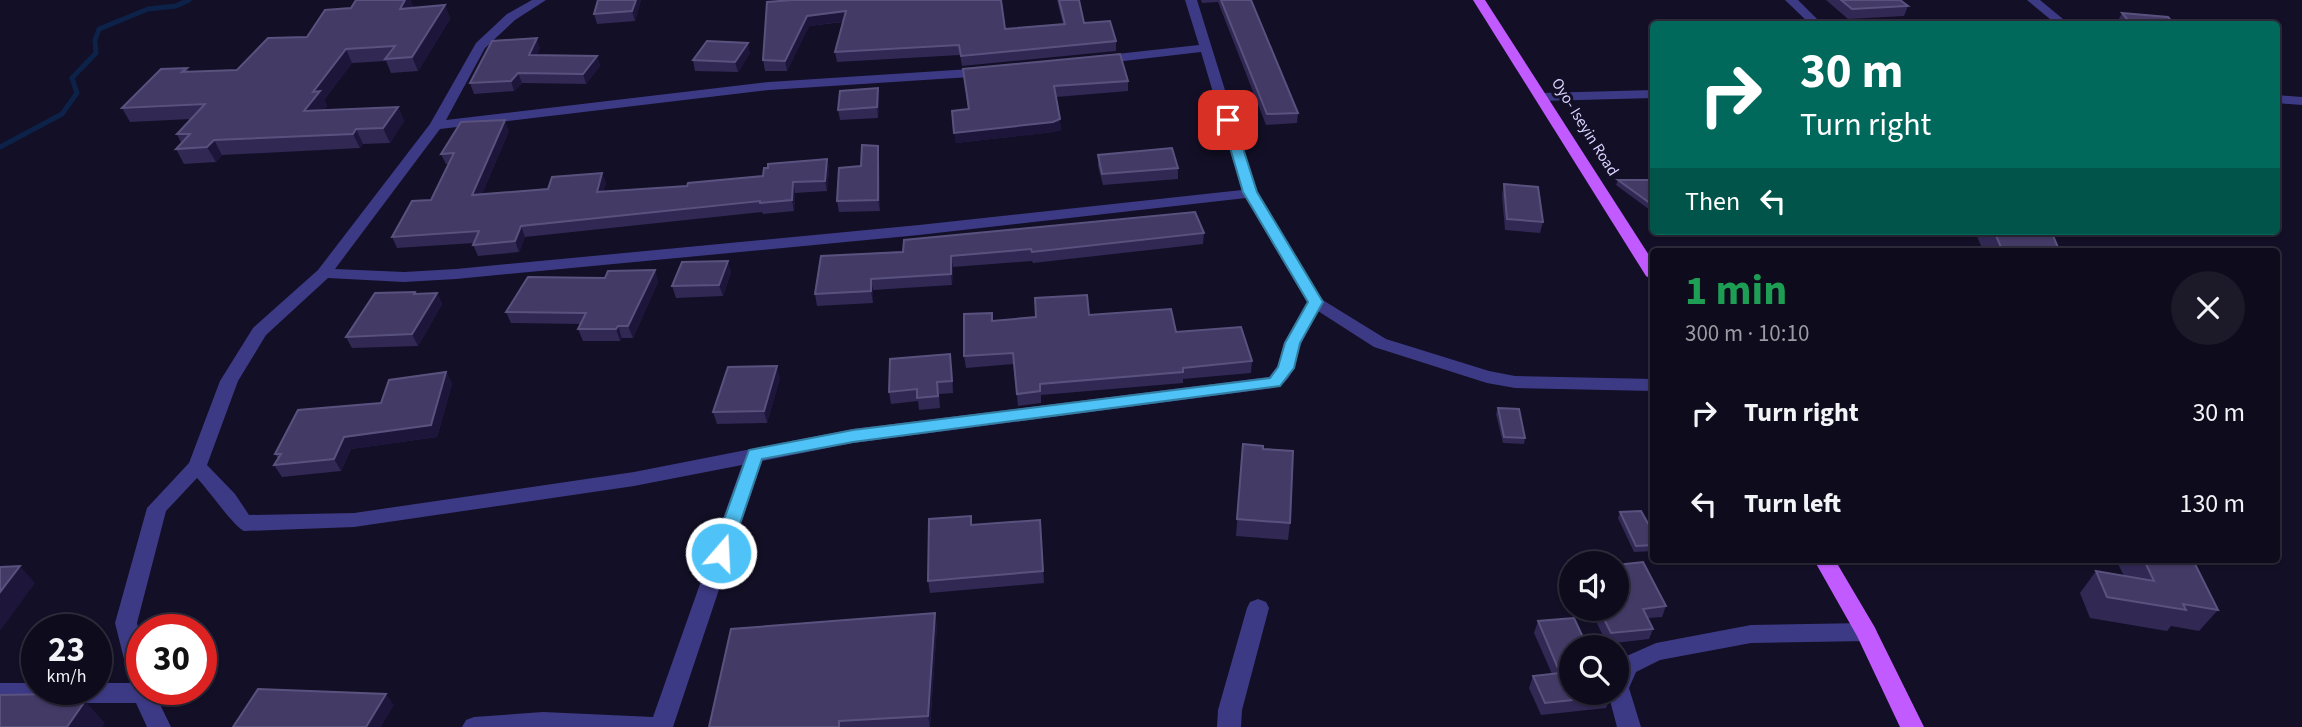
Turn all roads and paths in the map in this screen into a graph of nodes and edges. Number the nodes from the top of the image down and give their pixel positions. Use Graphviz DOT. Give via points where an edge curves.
graph roads {
  1 [pos="540,0"];
  2 [pos="1191,0"];
  3 [pos="1479,0"];
  4 [pos="1791,0"];
  5 [pos="2033,0"];
  6 [pos="1813,21"];
  7 [pos="2059,21"];
  8 [pos="1206,48"];
  9 [pos="1083,62"];
  10 [pos="1001,71"];
  11 [pos="1650,94"];
  12 [pos="1541,97"];
  13 [pos="2280,99"];
  14 [pos="2302,101"];
  15 [pos="436,125"];
  16 [pos="1250,192"];
  17 [pos="1650,270"];
  18 [pos="324,273"];
  19 [pos="1315,302"];
  20 [pos="1650,385"];
  21 [pos="755,454"];
  22 [pos="197,466"];
  23 [pos="1826,563"];
  24 [pos="1258,608"];
  25 [pos="128,614"];
  26 [pos="1866,632"];
  27 [pos="126,690"];
  28 [pos="0,693"];
  29 [pos="149,705"];
  30 [pos="159,727"];
  31 [pos="474,727"];
  32 [pos="1229,727"];
  33 [pos="1629,727"];
  34 [pos="1912,727"];
  1 -- 15 [label="street" via="511,17 480,46"];
  2 -- 8 [label="street"];
  3 -- 12 [label="main road, Oyo- Iseyin Road"];
  4 -- 6 [label="street"];
  5 -- 7 [label="street"];
  8 -- 9 [label="street"];
  8 -- 16 [label="street"];
  10 -- 15 [label="street" via="769,86"];
  11 -- 12 [label="street"];
  12 -- 17 [label="main road, Oyo- Iseyin Road"];
  13 -- 14 [label="street"];
  15 -- 18 [label="street"];
  16 -- 18 [label="street" via="456,274"];
  16 -- 19 [label="street"];
  18 -- 22 [label="street" via="259,332 229,381"];
  19 -- 20 [label="street" via="1380,343 1487,377 1514,382"];
  19 -- 21 [label="street" via="1293,343 1286,368 1275,382 853,436"];
  21 -- 22 [label="street" via="634,479 354,520 244,523"];
  21 -- 31 [label="street" via="661,727 543,722"];
  22 -- 25 [label="street" via="157,509"];
  23 -- 26 [label="main road"];
  24 -- 32 [label="street"];
  26 -- 33 [label="street" via="1751,634 1656,652 1629,666 1618,688"];
  26 -- 34 [label="main road"];
  27 -- 28 [label="street"];
  29 -- 30 [label="street"];
}
